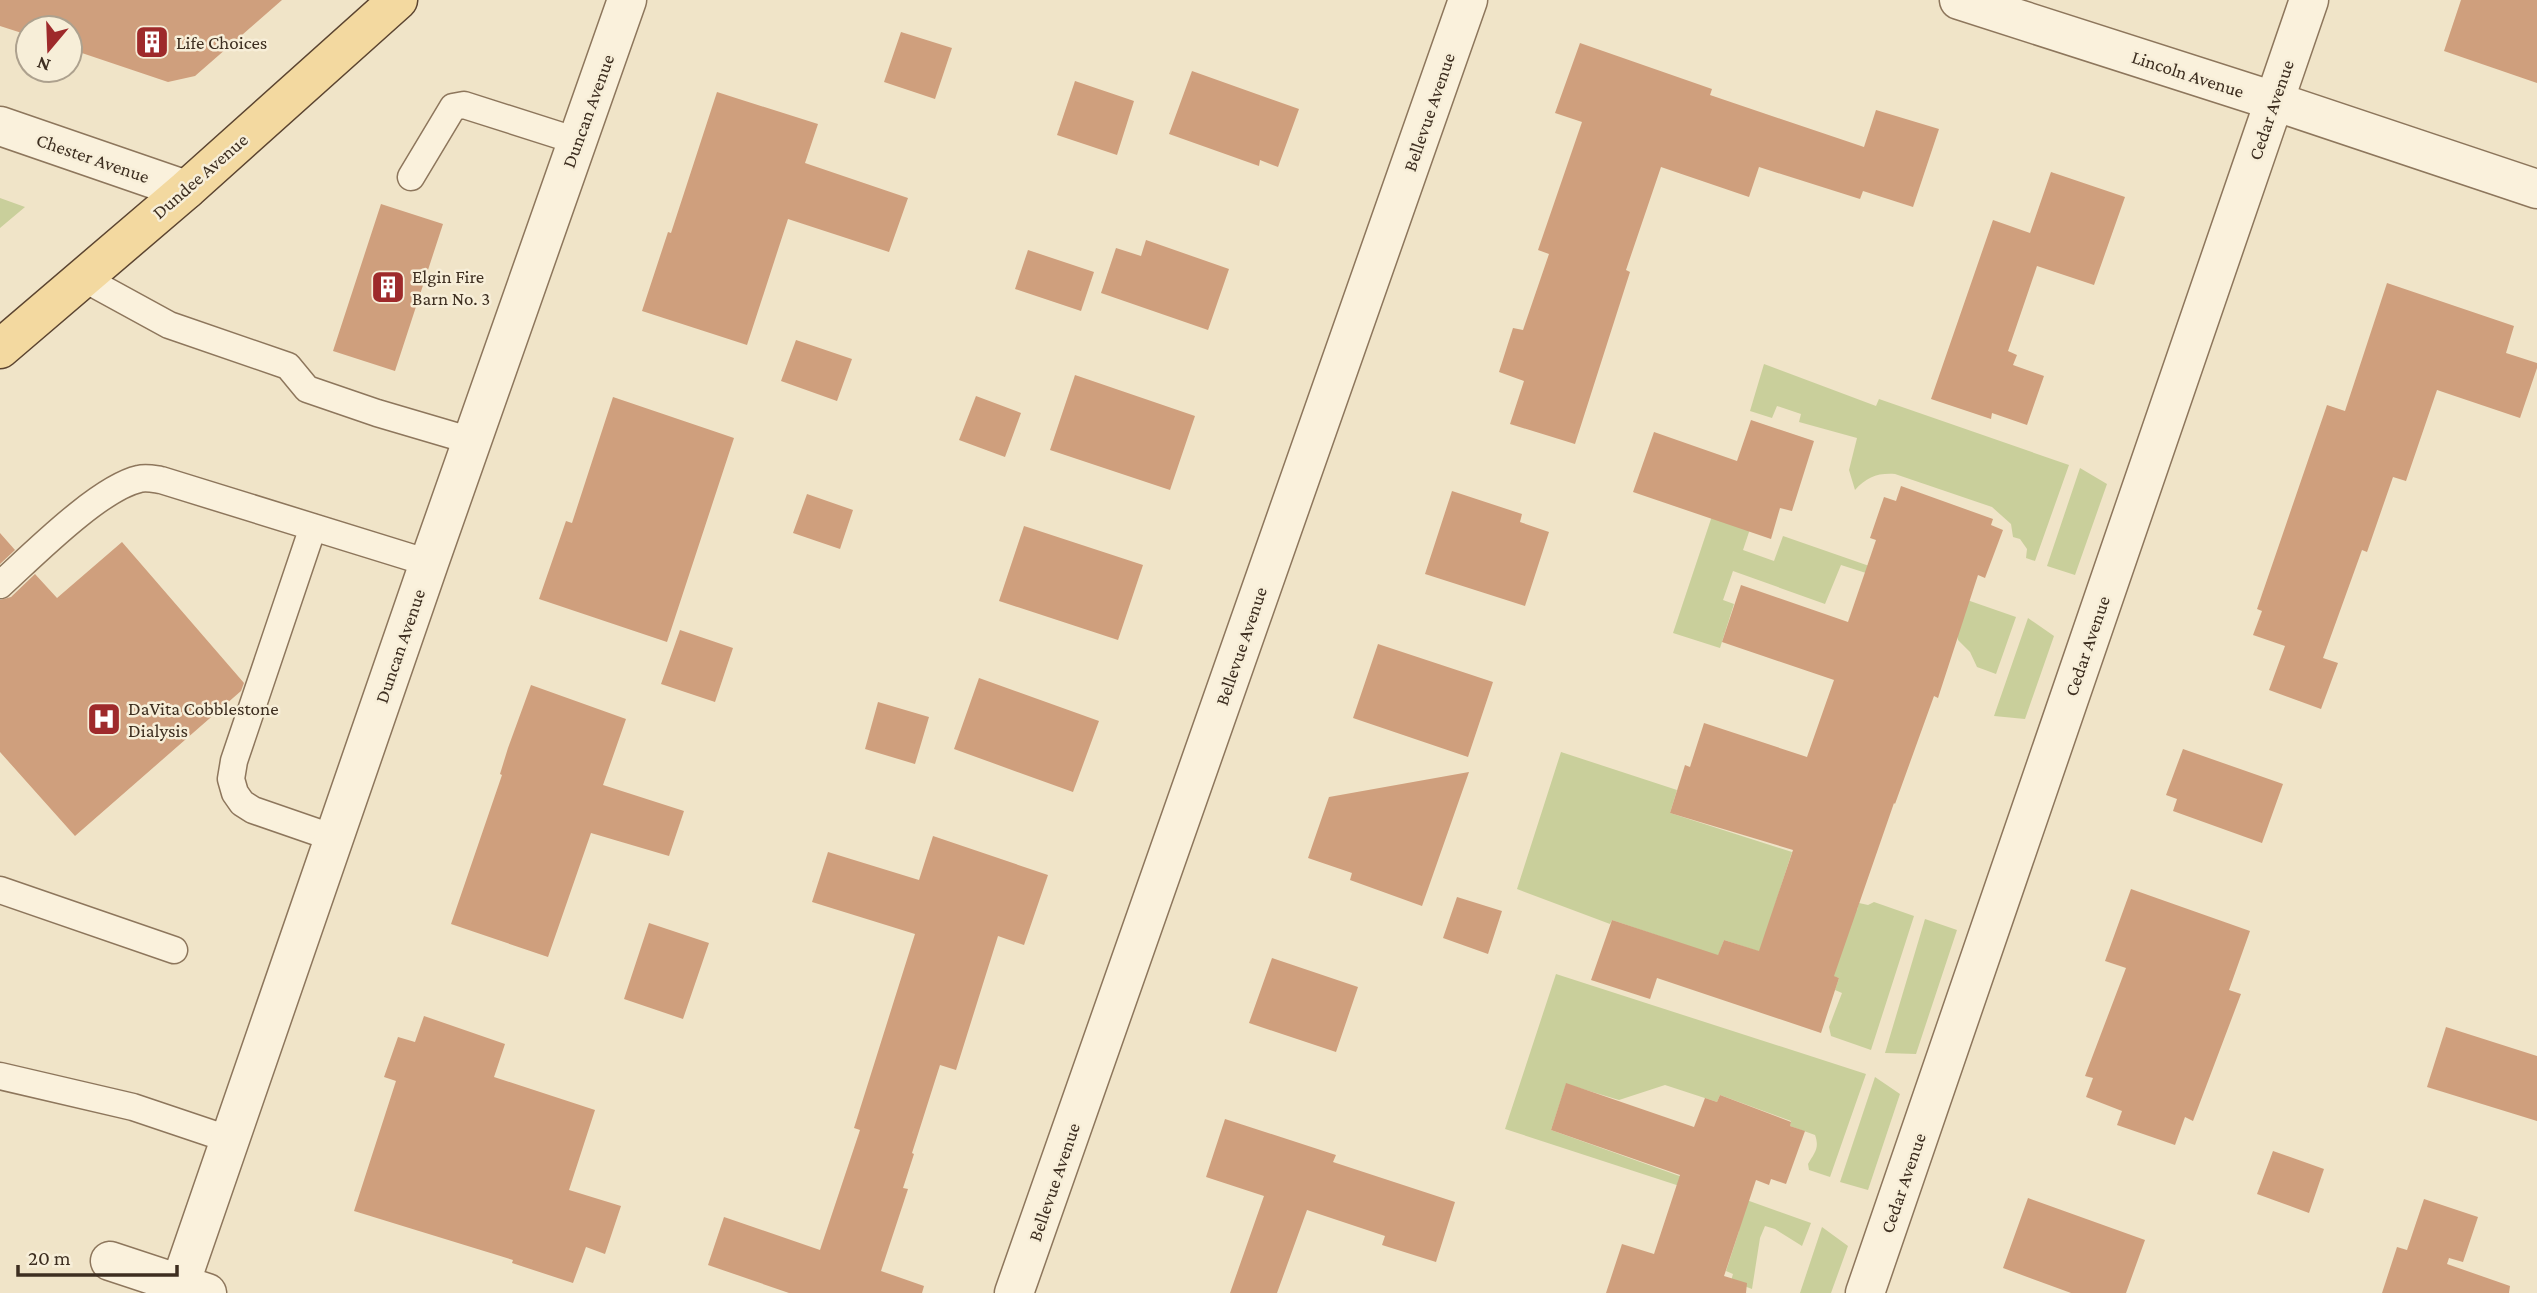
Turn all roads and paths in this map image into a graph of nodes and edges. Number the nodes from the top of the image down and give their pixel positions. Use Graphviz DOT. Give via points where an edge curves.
graph roads {
  1 [pos="398,0"];
  2 [pos="627,0"];
  3 [pos="1468,0"];
  4 [pos="1959,0"];
  5 [pos="2309,0"];
  6 [pos="2274,101"];
  7 [pos="0,126"];
  8 [pos="577,141"];
  9 [pos="411,177"];
  10 [pos="2537,189"];
  11 [pos="186,190"];
  12 [pos="83,278"];
  13 [pos="0,349"];
  14 [pos="472,441"];
  15 [pos="313,527"];
  16 [pos="429,563"];
  17 [pos="0,585"];
  18 [pos="334,838"];
  19 [pos="0,890"];
  20 [pos="174,950"];
  21 [pos="0,1076"];
  22 [pos="231,1140"];
  23 [pos="110,1261"];
  24 [pos="188,1290"];
  25 [pos="1014,1293"];
  26 [pos="1865,1293"];
  1 -- 11 [label="main road, Dundee Avenue"];
  2 -- 8 [label="street, Duncan Avenue"];
  3 -- 25 [label="street, Bellevue Avenue"];
  4 -- 6 [label="street, Lincoln Avenue"];
  5 -- 6 [label="street, Cedar Avenue"];
  6 -- 10 [label="street, Lincoln Avenue"];
  6 -- 26 [label="street, Cedar Avenue"];
  7 -- 11 [label="street, Chester Avenue"];
  8 -- 9 [label="lane" via="464,105 453,107"];
  8 -- 14 [label="street, Duncan Avenue"];
  11 -- 12 [label="main road, Dundee Avenue"];
  12 -- 13 [label="main road, Dundee Avenue"];
  12 -- 14 [label="lane" via="169,325 288,366 307,389"];
  14 -- 16 [label="street, Duncan Avenue"];
  15 -- 16 [label="lane"];
  15 -- 17 [label="lane" via="142,478 121,486 75,518"];
  15 -- 18 [label="lane" via="231,779 242,803 253,810"];
  16 -- 18 [label="street, Duncan Avenue"];
  18 -- 22 [label="street, Duncan Avenue"];
  19 -- 20 [label="lane"];
  21 -- 22 [label="lane" via="133,1107"];
  22 -- 24 [label="street, Duncan Avenue"];
  23 -- 24 [label="street"];
}
